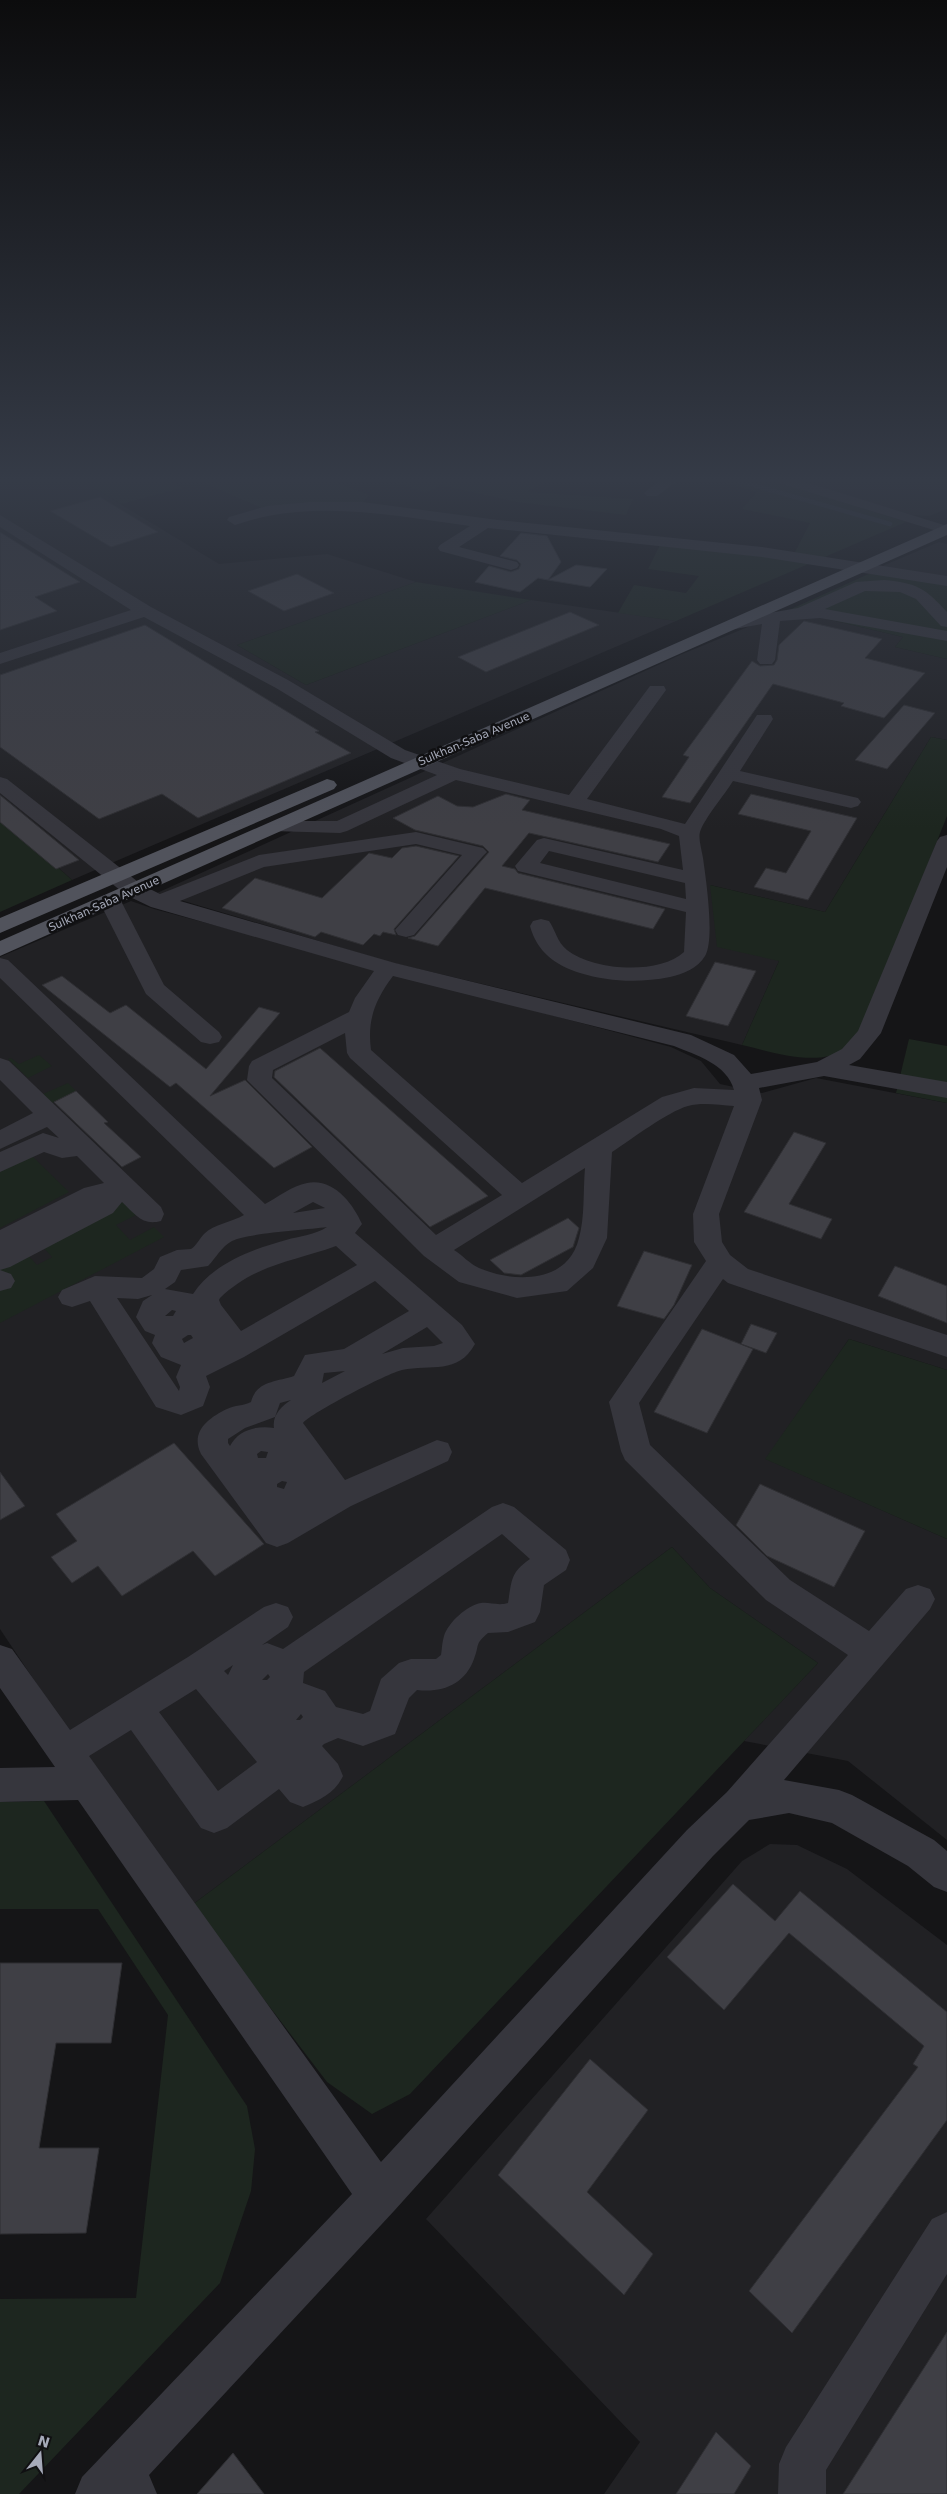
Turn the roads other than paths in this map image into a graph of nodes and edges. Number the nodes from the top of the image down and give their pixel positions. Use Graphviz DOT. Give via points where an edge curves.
graph roads {
  1 [pos="120,595"];
  2 [pos="763,595"];
  3 [pos="797,595"];
  4 [pos="840,595"];
  5 [pos="922,595"];
  6 [pos="145,611"];
  7 [pos="799,613"];
  8 [pos="772,618"];
  9 [pos="947,622"];
  10 [pos="736,624"];
  11 [pos="947,636"];
  12 [pos="0,659"];
  13 [pos="766,660"];
  14 [pos="657,690"];
  15 [pos="764,719"];
  16 [pos="398,754"];
  17 [pos="419,763"];
  18 [pos="454,774"];
  19 [pos="728,774"];
  20 [pos="0,783"];
  21 [pos="574,802"];
  22 [pos="851,802"];
  23 [pos="279,827"];
  24 [pos="689,833"];
  25 [pos="947,841"];
  26 [pos="116,876"];
  27 [pos="694,879"];
  28 [pos="134,890"];
  29 [pos="110,901"];
  30 [pos="160,902"];
  31 [pos="696,908"];
  32 [pos="0,926"];
  33 [pos="541,926"];
  34 [pos="406,930"];
  35 [pos="0,949"];
  36 [pos="0,965"];
  37 [pos="388,968"];
  38 [pos="357,1017"];
  39 [pos="210,1037"];
  40 [pos="0,1066"];
  41 [pos="824,1068"];
  42 [pos="947,1090"];
  43 [pos="748,1092"];
  44 [pos="53,1128"];
  45 [pos="0,1140"];
  46 [pos="0,1148"];
  47 [pos="598,1148"];
  48 [pos="90,1155"];
  49 [pos="0,1163"];
  50 [pos="0,1170"];
  51 [pos="106,1194"];
  52 [pos="520,1196"];
  53 [pos="151,1214"];
  54 [pos="252,1223"];
  55 [pos="342,1224"];
  56 [pos="0,1242"];
  57 [pos="434,1249"];
  58 [pos="720,1262"];
  59 [pos="377,1266"];
  60 [pos="0,1274"];
  61 [pos="429,1313"];
  62 [pos="180,1326"];
  63 [pos="947,1346"];
  64 [pos="234,1349"];
  65 [pos="195,1359"];
  66 [pos="252,1415"];
  67 [pos="288,1421"];
  68 [pos="437,1452"];
  69 [pos="274,1469"];
  70 [pos="340,1496"];
  71 [pos="303,1506"];
  72 [pos="918,1599"];
  73 [pos="276,1617"];
  74 [pos="872,1652"];
  75 [pos="0,1660"];
  76 [pos="285,1666"];
  77 [pos="200,1668"];
  78 [pos="136,1708"];
  79 [pos="65,1752"];
  80 [pos="282,1766"];
  81 [pos="87,1782"];
  82 [pos="0,1785"];
  83 [pos="740,1804"];
  84 [pos="947,1874"];
  85 [pos="379,2196"];
  86 [pos="947,2234"];
  87 [pos="117,2487"];
  88 [pos="802,2494"];
  1 -- 6 [label="street"];
  2 -- 16 [label="main road, Sulkhan-Saba Avenue"];
  3 -- 10 [label="main road, Sulkhan-Saba Avenue"];
  4 -- 7 [label="street"];
  5 -- 9 [label="street"];
  6 -- 12 [label="street"];
  6 -- 16 [label="street" via="282,684"];
  7 -- 8 [label="street"];
  7 -- 11 [label="street" via="820,613"];
  8 -- 10 [label="street"];
  8 -- 13 [label="street"];
  10 -- 17 [label="main road, Sulkhan-Saba Avenue"];
  14 -- 21 [label="street"];
  15 -- 19 [label="street"];
  16 -- 17 [label="street"];
  16 -- 26 [label="main road, Sulkhan-Saba Avenue"];
  17 -- 18 [label="street"];
  17 -- 23 [label="main road, Sulkhan-Saba Avenue"];
  18 -- 21 [label="street"];
  18 -- 23 [label="street" via="340,827"];
  19 -- 22 [label="street"];
  19 -- 24 [label="street"];
  20 -- 26 [label="street"];
  21 -- 24 [label="street" via="668,824"];
  23 -- 28 [label="main road, Sulkhan-Saba Avenue"];
  24 -- 27 [label="street"];
  25 -- 41 [label="street" via="869,1033 851,1054"];
  26 -- 28 [label="street"];
  26 -- 32 [label="main road, Sulkhan-Saba Avenue"];
  27 -- 31 [label="street"];
  27 -- 31 [label="street" via="544,844 526,866"];
  28 -- 29 [label="main road, Sulkhan-Saba Avenue"];
  28 -- 30 [label="street"];
  29 -- 35 [label="main road, Sulkhan-Saba Avenue"];
  29 -- 39 [label="street" via="154,989"];
  30 -- 34 [label="street" via="259,861 416,838 476,852"];
  30 -- 37 [label="street"];
  31 -- 33 [label="street" via="698,946 686,964 670,971 632,974 588,968 562,957 544,938"];
  36 -- 54 [label="street"];
  37 -- 38 [label="street" via="372,988"];
  37 -- 43 [label="street" via="682,1040 727,1060"];
  38 -- 52 [label="street" via="359,1053"];
  38 -- 57 [label="street" via="261,1066 259,1080"];
  40 -- 44 [label="street"];
  41 -- 42 [label="street"];
  41 -- 43 [label="street"];
  43 -- 47 [label="street" via="696,1094 662,1106"];
  43 -- 58 [label="street" via="706,1214 708,1242"];
  44 -- 45 [label="street"];
  44 -- 46 [label="street"];
  44 -- 48 [label="street"];
  44 -- 49 [label="street" via="42,1142"];
  44 -- 50 [label="street" via="46,1148"];
  47 -- 52 [label="street"];
  47 -- 57 [label="street" via="593,1238 583,1261 557,1284 517,1288 470,1275"];
  48 -- 51 [label="street" via="90,1177"];
  48 -- 53 [label="street"];
  51 -- 56 [label="street" via="93,1194"];
  51 -- 60 [label="street" via="110,1200 104,1206"];
  52 -- 57 [label="street"];
  54 -- 55 [label="street" via="309,1192 319,1192 336,1201"];
  54 -- 65 [label="street" via="213,1240 198,1259 177,1260 170,1264 165,1274 152,1285 138,1289 83,1292 167,1399 181,1403 192,1398 195,1387 191,1377"];
  55 -- 59 [label="street"];
  55 -- 64 [label="street" via="318,1244 286,1249 263,1258 216,1283 208,1291 204,1300 206,1308 232,1337"];
  58 -- 63 [label="street" via="738,1276"];
  58 -- 74 [label="street" via="624,1402 636,1451 778,1590"];
  59 -- 61 [label="street"];
  59 -- 64 [label="street"];
  61 -- 66 [label="street" via="350,1359 315,1363 307,1383 294,1390 277,1389 267,1397 264,1409"];
  61 -- 67 [label="street" via="452,1333 460,1344 457,1349 440,1356 402,1359 379,1367 295,1412"];
  62 -- 65 [label="street" via="170,1334 167,1343 173,1351"];
  64 -- 65 [label="street"];
  66 -- 67 [label="street"];
  66 -- 71 [label="street" via="238,1417 212,1433 212,1445 277,1534"];
  67 -- 70 [label="street" via="289,1428"];
  68 -- 70 [label="street"];
  69 -- 71 [label="street" via="263,1479 263,1495 282,1503"];
  70 -- 71 [label="street"];
  72 -- 74 [label="street"];
  73 -- 77 [label="street"];
  74 -- 83 [label="street"];
  75 -- 79 [label="street"];
  76 -- 80 [label="street" via="503,1516 554,1560 529,1578 523,1612 509,1619 494,1621 482,1618 460,1637 457,1660 445,1674 430,1677 411,1674 393,1690 383,1723 363,1730 337,1722 311,1733 301,1748 324,1776 303,1790"];
  77 -- 78 [label="street"];
  77 -- 80 [label="street"];
  78 -- 79 [label="street"];
  78 -- 80 [label="street" via="214,1816"];
  79 -- 81 [label="street"];
  81 -- 82 [label="street"];
  81 -- 85 [label="street"];
  83 -- 84 [label="street" via="789,1796 840,1807 921,1853"];
  83 -- 85 [label="street" via="700,1843"];
  85 -- 87 [label="street"];
  86 -- 88 [label="street" via="803,2464"];
}
